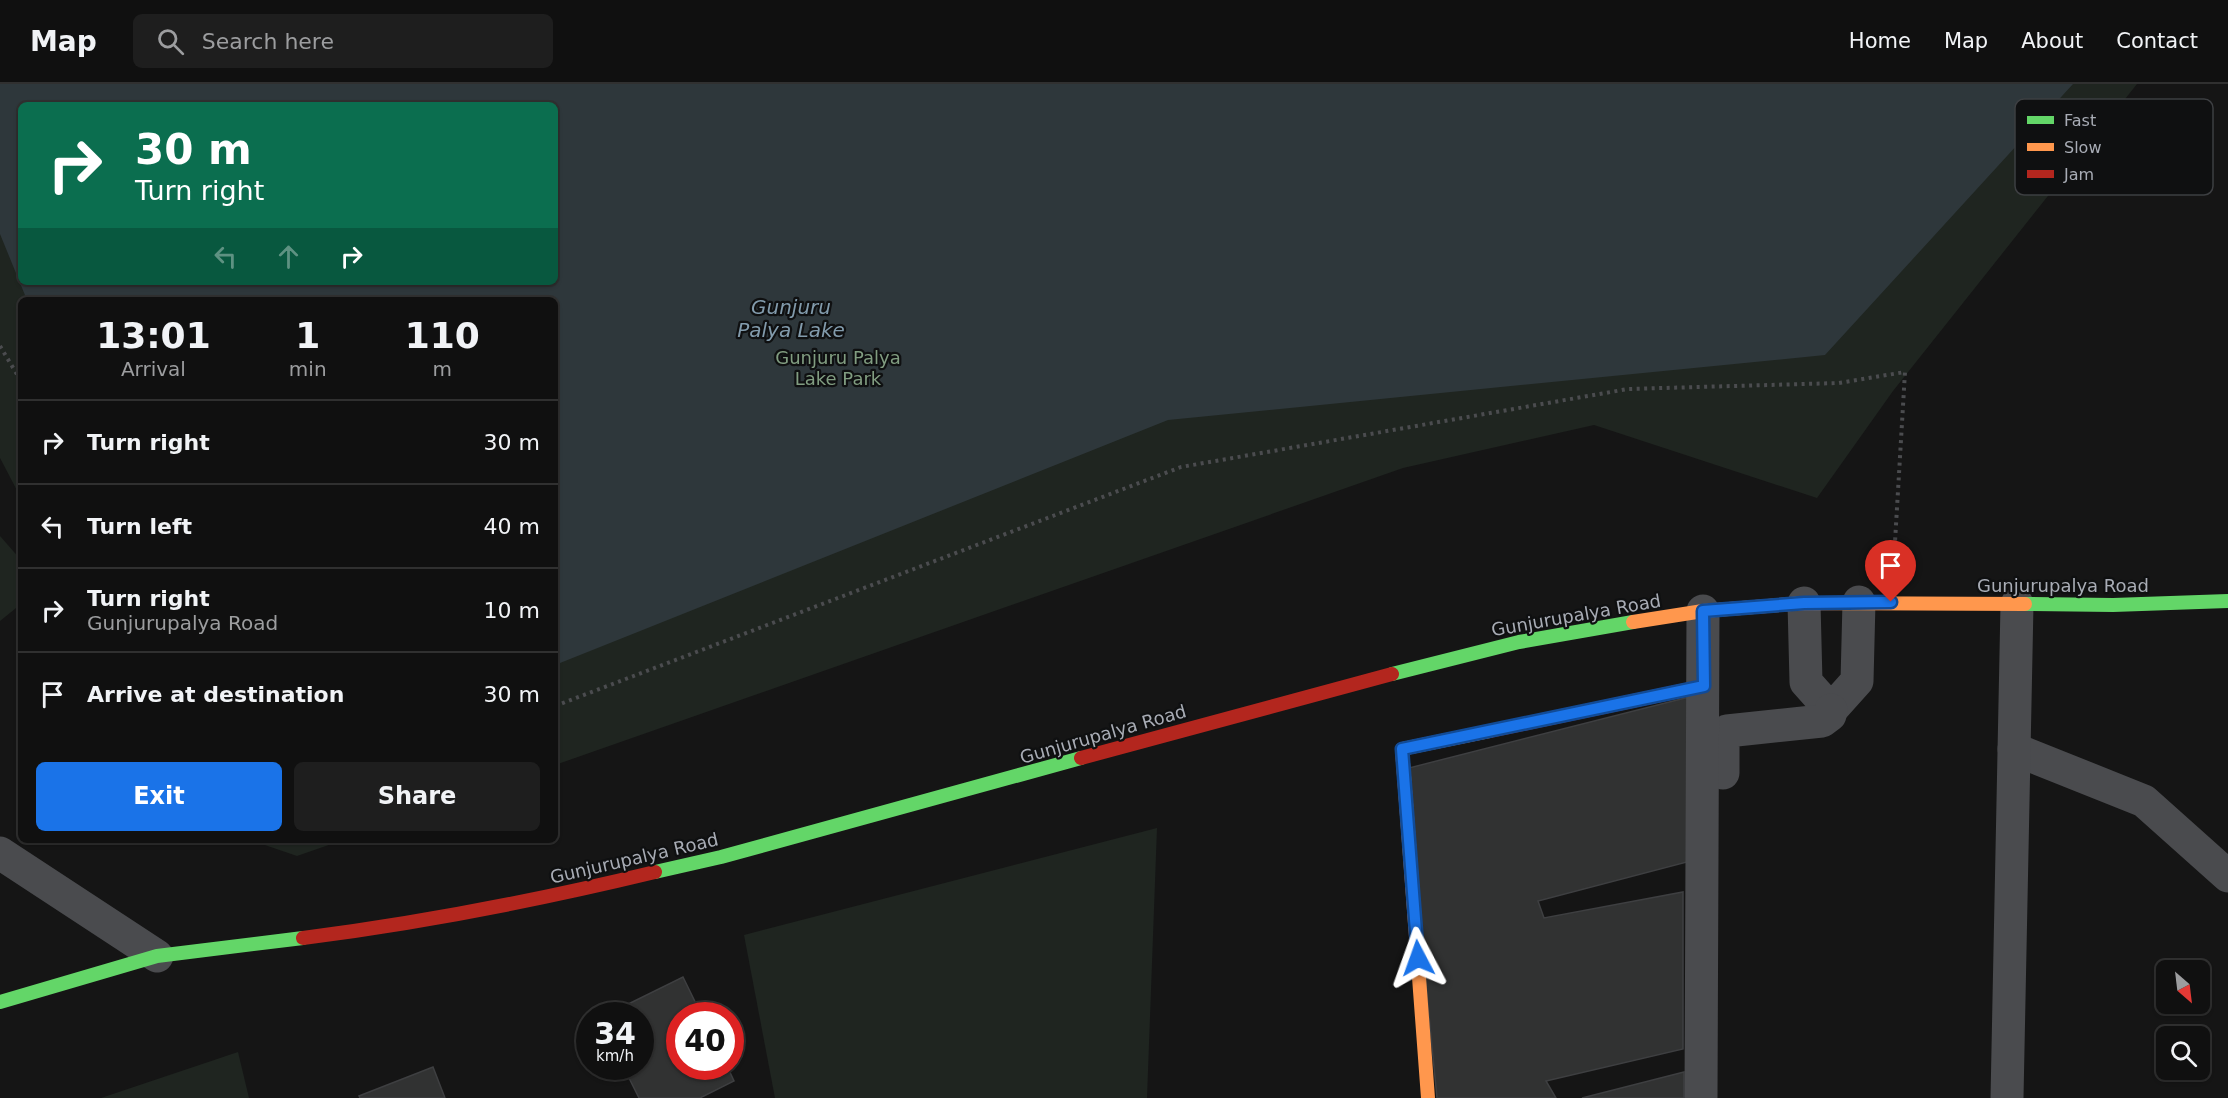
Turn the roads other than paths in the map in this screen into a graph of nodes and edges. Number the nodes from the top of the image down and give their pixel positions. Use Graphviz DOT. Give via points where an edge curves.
graph roads {
  1 [pos="2228,601"];
  2 [pos="1859,602"];
  3 [pos="1804,603"];
  4 [pos="2017,604"];
  5 [pos="1703,611"];
  6 [pos="1704,686"];
  7 [pos="1831,710"];
  8 [pos="2014,749"];
  9 [pos="0,853"];
  10 [pos="2228,876"];
  11 [pos="157,956"];
  12 [pos="0,1002"];
  13 [pos="1428,1098"];
  14 [pos="1701,1098"];
  15 [pos="1719,1098"];
  16 [pos="2007,1098"];
  1 -- 4 [label="street, Gunjurupalya Road"];
  2 -- 3 [label="street, Gunjurupalya Road"];
  2 -- 4 [label="street, Gunjurupalya Road"];
  2 -- 7 [label="street" via="1857,681"];
  3 -- 5 [label="street, Gunjurupalya Road"];
  3 -- 7 [label="street" via="1806,682"];
  4 -- 8 [label="street"];
  5 -- 6 [label="street"];
  5 -- 11 [label="street, Gunjurupalya Road" via="1519,642 1312,694 732,854 580,890 349,932"];
  6 -- 13 [label="street" via="1402,749"];
  6 -- 14 [label="street"];
  7 -- 15 [label="street" via="1822,721 1724,734"];
  8 -- 10 [label="street" via="2144,801"];
  8 -- 16 [label="street"];
  9 -- 11 [label="street"];
  11 -- 12 [label="street, Gunjurupalya Road"];
}
